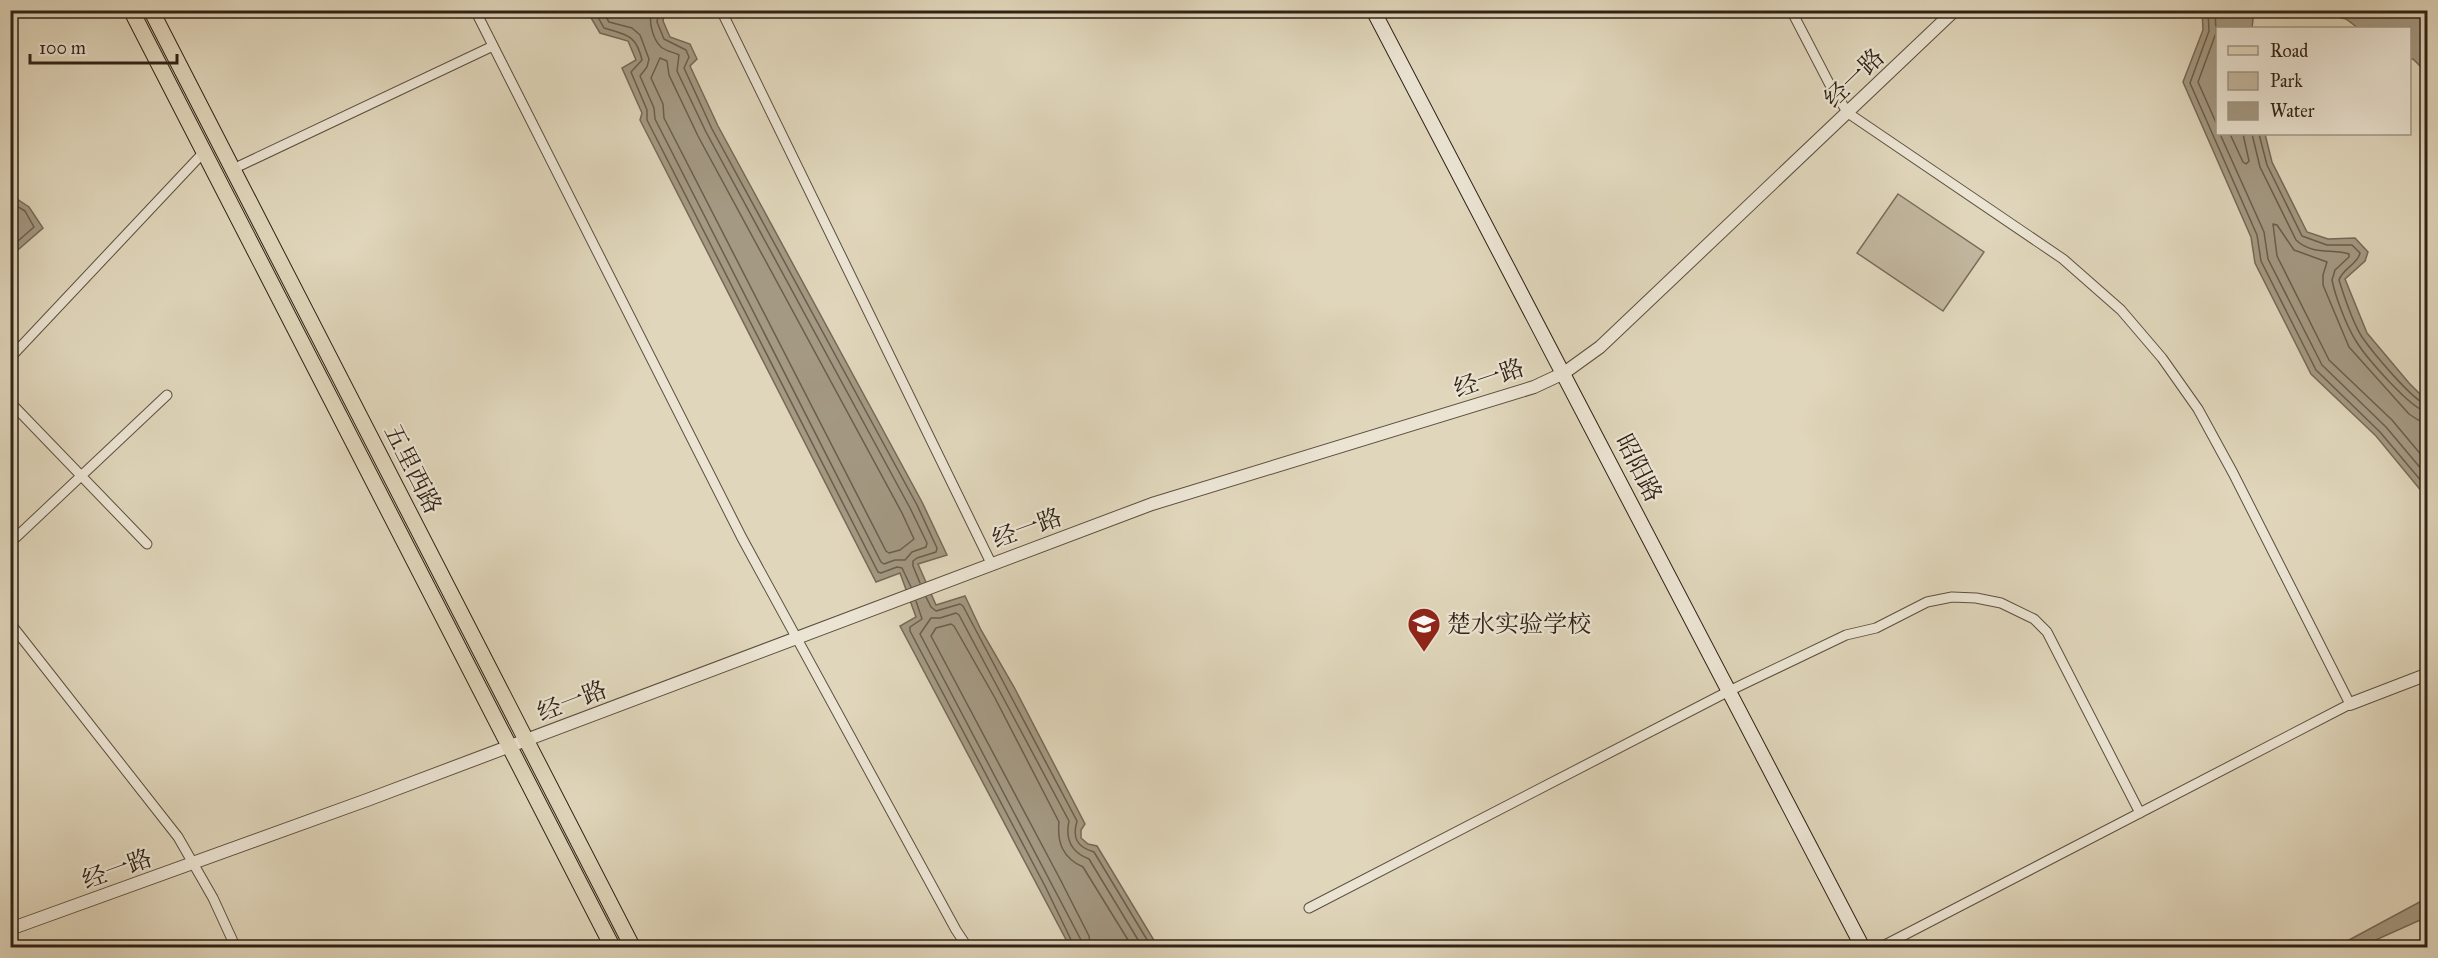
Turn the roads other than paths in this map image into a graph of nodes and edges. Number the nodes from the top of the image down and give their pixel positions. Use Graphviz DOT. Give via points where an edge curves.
graph roads {
  1 [pos="131,10"];
  2 [pos="151,10"];
  3 [pos="475,10"];
  4 [pos="721,10"];
  5 [pos="1373,10"];
  6 [pos="1791,10"];
  7 [pos="1955,10"];
  8 [pos="493,46"];
  9 [pos="1848,113"];
  10 [pos="203,153"];
  11 [pos="233,169"];
  12 [pos="10,358"];
  13 [pos="1564,372"];
  14 [pos="167,395"];
  15 [pos="10,402"];
  16 [pos="83,477"];
  17 [pos="10,543"];
  18 [pos="147,544"];
  19 [pos="992,563"];
  20 [pos="10,623"];
  21 [pos="798,639"];
  22 [pos="2427,674"];
  23 [pos="1728,691"];
  24 [pos="2350,704"];
  25 [pos="527,741"];
  26 [pos="510,747"];
  27 [pos="2140,813"];
  28 [pos="194,864"];
  29 [pos="1309,908"];
  30 [pos="10,929"];
  31 [pos="236,948"];
  32 [pos="613,948"];
  33 [pos="633,948"];
  34 [pos="968,948"];
  35 [pos="1863,948"];
  36 [pos="1879,948"];
  1 -- 10 [label="main road, 五里西路"];
  2 -- 11 [label="main road, 五里西路"];
  3 -- 8 [label="street"];
  4 -- 19 [label="street"];
  5 -- 13 [label="main road, 昭阳路"];
  6 -- 9 [label="street"];
  7 -- 9 [label="street, 经一路"];
  8 -- 11 [label="street"];
  8 -- 21 [label="street" via="742,538"];
  9 -- 13 [label="street, 经一路" via="1600,346"];
  9 -- 24 [label="street" via="2064,260 2121,310 2162,358 2198,409 2233,473"];
  10 -- 12 [label="street"];
  10 -- 26 [label="main road, 五里西路"];
  11 -- 25 [label="main road, 五里西路"];
  13 -- 19 [label="street, 经一路" via="1518,393 1152,504"];
  13 -- 23 [label="main road, 昭阳路"];
  14 -- 16 [label="street"];
  15 -- 16 [label="street"];
  16 -- 17 [label="street"];
  16 -- 18 [label="street"];
  19 -- 21 [label="street, 经一路"];
  20 -- 28 [label="street" via="178,837"];
  21 -- 25 [label="street, 经一路"];
  21 -- 34 [label="street"];
  22 -- 24 [label="street"];
  23 -- 27 [label="street" via="1846,634 1876,628 1927,602 1953,597 2001,603 2034,619 2046,632"];
  23 -- 29 [label="street"];
  23 -- 35 [label="main road, 昭阳路"];
  24 -- 27 [label="street"];
  25 -- 26 [label="street, 经一路"];
  25 -- 33 [label="main road, 五里西路"];
  26 -- 28 [label="street, 经一路"];
  26 -- 32 [label="main road, 五里西路"];
  27 -- 36 [label="street"];
  28 -- 30 [label="street, 经一路"];
  28 -- 31 [label="street"];
}
